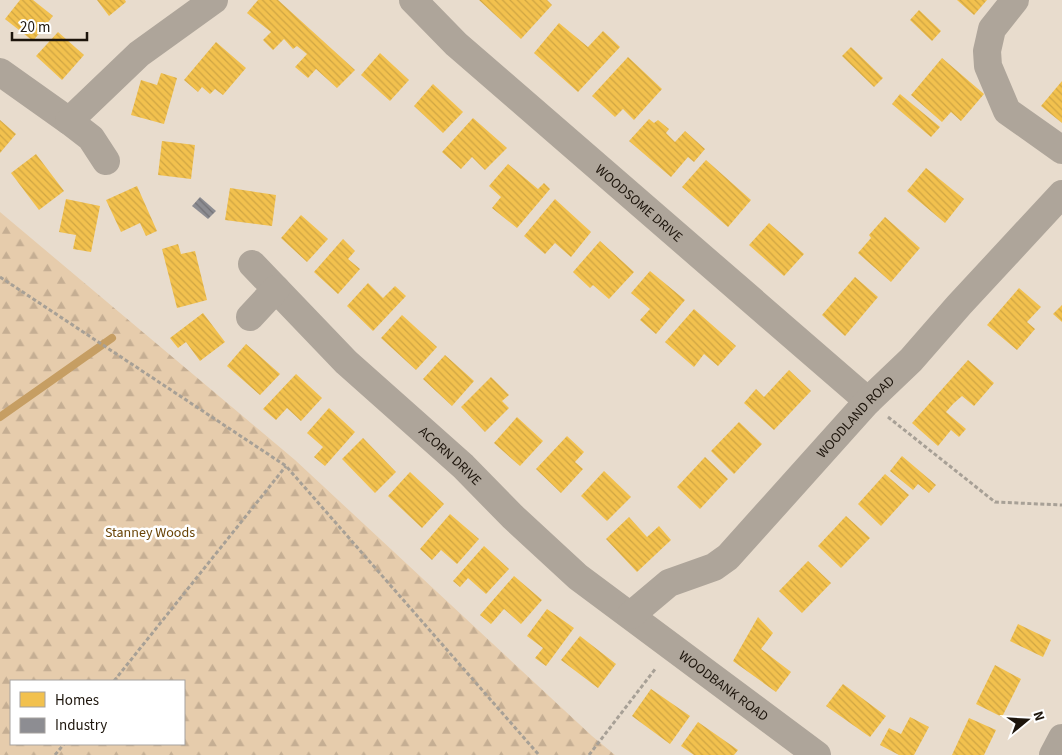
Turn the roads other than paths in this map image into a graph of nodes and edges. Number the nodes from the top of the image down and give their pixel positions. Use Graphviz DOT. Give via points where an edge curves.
graph roads {
  1 [pos="214,0"];
  2 [pos="413,0"];
  3 [pos="1015,0"];
  4 [pos="0,72"];
  5 [pos="69,121"];
  6 [pos="1062,150"];
  7 [pos="106,161"];
  8 [pos="1062,194"];
  9 [pos="252,264"];
  10 [pos="276,288"];
  11 [pos="250,317"];
  12 [pos="868,402"];
  13 [pos="631,615"];
  14 [pos="1062,738"];
  15 [pos="818,755"];
  16 [pos="1053,755"];
  1 -- 5 [label="street" via="139,54"];
  2 -- 12 [label="street, WOODSOME DRIVE" via="456,44"];
  3 -- 6 [label="street" via="992,29 987,51 988,66 1006,111"];
  4 -- 5 [label="street"];
  5 -- 7 [label="street" via="92,138"];
  8 -- 12 [label="street, WOODLAND ROAD" via="911,360"];
  9 -- 10 [label="street, ACORN DRIVE"];
  10 -- 11 [label="street"];
  10 -- 13 [label="street, ACORN DRIVE" via="346,362 463,466 578,577"];
  12 -- 13 [label="street, WOODLAND ROAD" via="728,556 714,567 669,583"];
  13 -- 15 [label="street, WOODBANK ROAD"];
  14 -- 16 [label="street"];
}
